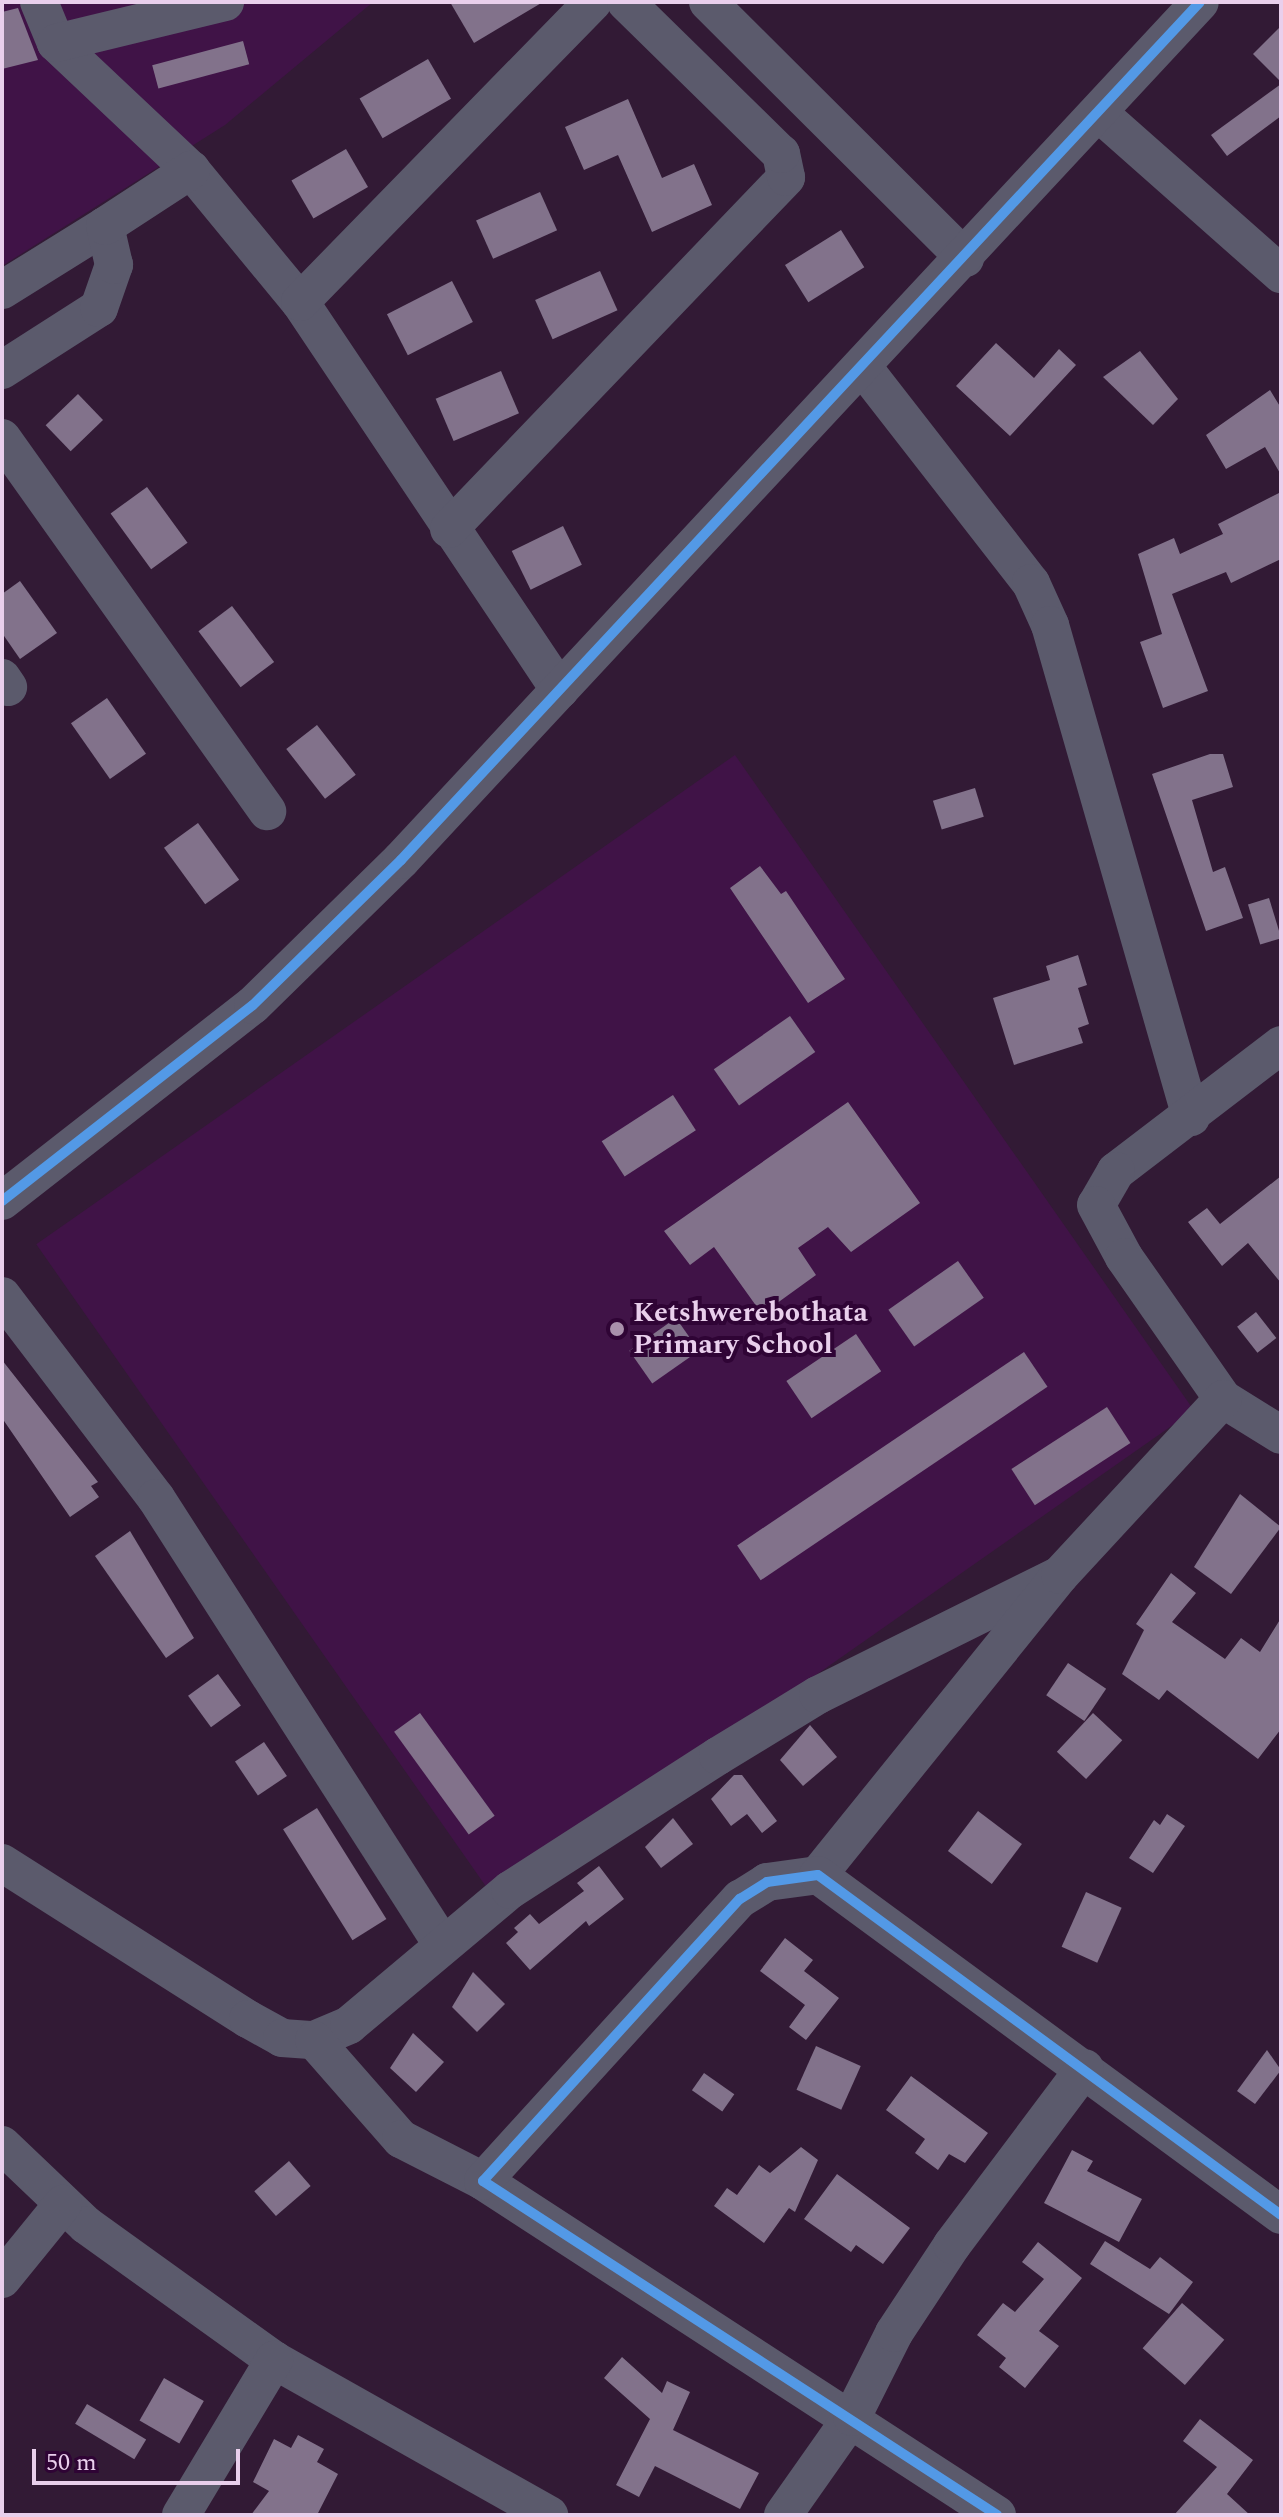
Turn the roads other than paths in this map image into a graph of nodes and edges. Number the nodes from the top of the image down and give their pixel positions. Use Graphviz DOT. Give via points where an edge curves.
graph roads {
  1 [pos="39,2"];
  2 [pos="225,2"];
  3 [pos="593,2"];
  4 [pos="626,2"];
  5 [pos="708,2"];
  6 [pos="1200,2"];
  7 [pos="56,43"];
  8 [pos="1100,114"];
  9 [pos="191,170"];
  10 [pos="105,226"];
  11 [pos="965,258"];
  12 [pos="1281,274"];
  13 [pos="2,290"];
  14 [pos="300,302"];
  15 [pos="2,370"];
  16 [pos="865,370"];
  17 [pos="2,438"];
  18 [pos="449,529"];
  19 [pos="560,690"];
  20 [pos="267,811"];
  21 [pos="1281,1045"];
  22 [pos="1191,1117"];
  23 [pos="2,1201"];
  24 [pos="2,1296"];
  25 [pos="1223,1399"];
  26 [pos="1281,1435"];
  27 [pos="1060,1575"];
  28 [pos="2,1863"];
  29 [pos="818,1875"];
  30 [pos="442,1944"];
  31 [pos="314,2040"];
  32 [pos="1085,2068"];
  33 [pos="2,2145"];
  34 [pos="483,2181"];
  35 [pos="63,2204"];
  36 [pos="1281,2215"];
  37 [pos="2,2279"];
  38 [pos="274,2360"];
  39 [pos="852,2417"];
  40 [pos="181,2515"];
  41 [pos="549,2515"];
  42 [pos="783,2515"];
  43 [pos="997,2515"];
  1 -- 7 [label="street"];
  2 -- 7 [label="street"];
  3 -- 14 [label="street"];
  4 -- 18 [label="street" via="781,154 786,177"];
  5 -- 11 [label="street"];
  6 -- 8 [label="street"];
  7 -- 9 [label="street"];
  8 -- 11 [label="street"];
  8 -- 12 [label="street"];
  9 -- 10 [label="street"];
  9 -- 14 [label="street"];
  10 -- 13 [label="street"];
  10 -- 15 [label="street" via="114,265 99,308"];
  11 -- 16 [label="street"];
  14 -- 18 [label="street"];
  16 -- 19 [label="street"];
  16 -- 22 [label="street" via="1031,583 1050,625"];
  17 -- 20 [label="street"];
  18 -- 19 [label="street"];
  19 -- 23 [label="street" via="253,1005"];
  21 -- 22 [label="street"];
  22 -- 25 [label="street" via="1116,1171 1096,1205 1124,1257"];
  24 -- 30 [label="street" via="156,1498"];
  25 -- 26 [label="street"];
  25 -- 27 [label="street"];
  27 -- 29 [label="street"];
  27 -- 30 [label="street" via="818,1695 510,1890"];
  28 -- 31 [label="street" via="248,2019 282,2038"];
  29 -- 32 [label="street" via="1011,2022"];
  29 -- 34 [label="street" via="767,1882 740,1899"];
  30 -- 31 [label="street" via="349,2025"];
  31 -- 34 [label="street" via="401,2139"];
  32 -- 36 [label="street"];
  32 -- 39 [label="street" via="944,2258 894,2333"];
  33 -- 35 [label="street"];
  34 -- 39 [label="street"];
  35 -- 37 [label="street"];
  35 -- 38 [label="street"];
  38 -- 40 [label="street"];
  38 -- 41 [label="street"];
  39 -- 42 [label="street"];
  39 -- 43 [label="street"];
}
